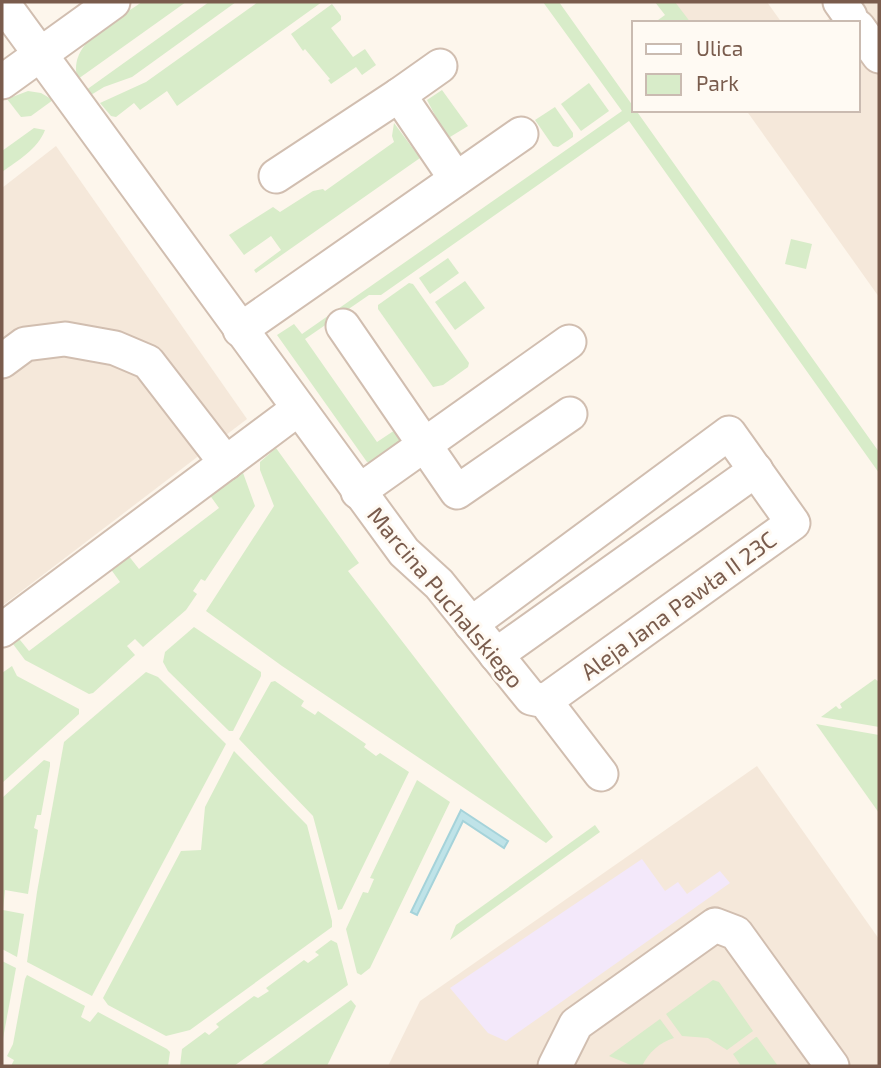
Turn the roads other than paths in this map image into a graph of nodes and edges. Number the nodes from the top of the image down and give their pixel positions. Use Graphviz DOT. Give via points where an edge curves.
graph roads {
  1 [pos="2,2"];
  2 [pos="113,2"];
  3 [pos="860,32"];
  4 [pos="40,55"];
  5 [pos="879,56"];
  6 [pos="440,66"];
  7 [pos="2,82"];
  8 [pos="399,95"];
  9 [pos="521,134"];
  10 [pos="276,176"];
  11 [pos="456,179"];
  12 [pos="343,326"];
  13 [pos="240,330"];
  14 [pos="569,342"];
  15 [pos="2,361"];
  16 [pos="298,409"];
  17 [pos="570,414"];
  18 [pos="425,443"];
  19 [pos="226,463"];
  20 [pos="756,470"];
  21 [pos="358,492"];
  22 [pos="471,624"];
  23 [pos="2,630"];
  24 [pos="496,655"];
  25 [pos="545,701"];
  26 [pos="601,775"];
  27 [pos="555,1066"];
  28 [pos="832,1066"];
  1 -- 4 [label="street, Marcina Puchalskiego"];
  2 -- 4 [label="street"];
  3 -- 5 [label="street"];
  4 -- 7 [label="street"];
  4 -- 13 [label="street, Marcina Puchalskiego"];
  6 -- 8 [label="street"];
  8 -- 10 [label="street"];
  8 -- 11 [label="street"];
  9 -- 11 [label="street"];
  11 -- 13 [label="street"];
  12 -- 18 [label="street"];
  13 -- 16 [label="street, Marcina Puchalskiego"];
  14 -- 18 [label="street"];
  15 -- 19 [label="street" via="25,344 65,338 115,348 148,362"];
  16 -- 19 [label="street"];
  16 -- 21 [label="street, Marcina Puchalskiego"];
  17 -- 18 [label="street" via="457,492"];
  18 -- 21 [label="street"];
  19 -- 23 [label="street"];
  20 -- 22 [label="street, Aleja Jana Pawła II 23C" via="729,433"];
  20 -- 24 [label="street"];
  20 -- 25 [label="street, Aleja Jana Pawła II 23C" via="793,523"];
  21 -- 22 [label="street, Marcina Puchalskiego" via="404,552 439,584"];
  22 -- 24 [label="street, Marcina Puchalskiego"];
  24 -- 25 [label="street, Marcina Puchalskiego" via="531,698"];
  25 -- 26 [label="street, Marcina Puchalskiego"];
  27 -- 28 [label="street" via="576,1024 715,925 737,933"];
}
